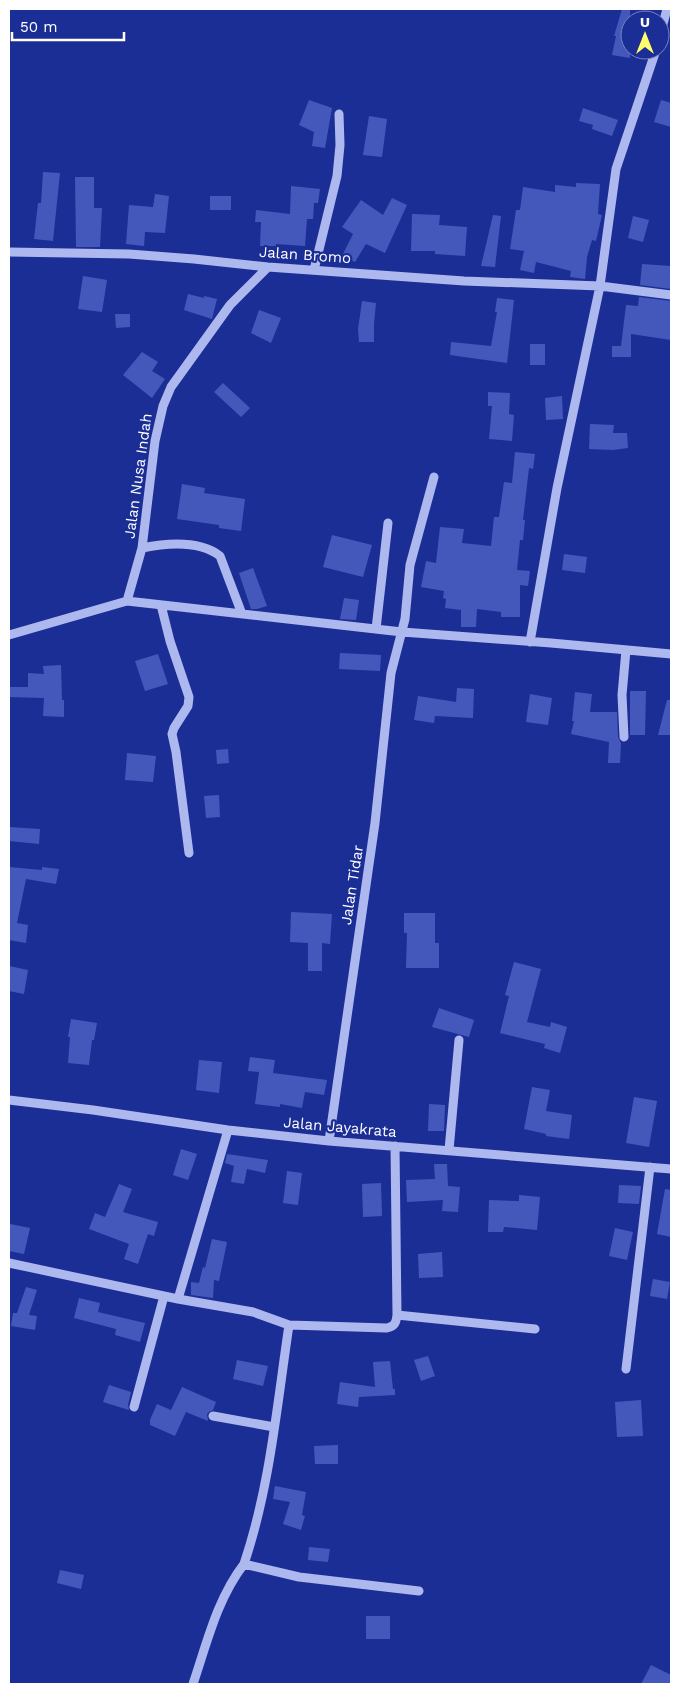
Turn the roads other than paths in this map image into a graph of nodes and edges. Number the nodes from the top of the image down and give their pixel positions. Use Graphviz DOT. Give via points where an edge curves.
graph roads {
  1 [pos="653,60"];
  2 [pos="339,114"];
  3 [pos="9,252"];
  4 [pos="268,267"];
  5 [pos="314,270"];
  6 [pos="600,286"];
  7 [pos="671,295"];
  8 [pos="434,477"];
  9 [pos="388,523"];
  10 [pos="142,548"];
  11 [pos="127,601"];
  12 [pos="161,605"];
  13 [pos="242,614"];
  14 [pos="376,629"];
  15 [pos="402,632"];
  16 [pos="9,635"];
  17 [pos="530,642"];
  18 [pos="626,650"];
  19 [pos="671,654"];
  20 [pos="624,737"];
  21 [pos="189,853"];
  22 [pos="459,1040"];
  23 [pos="9,1100"];
  24 [pos="228,1130"];
  25 [pos="329,1142"];
  26 [pos="395,1146"];
  27 [pos="448,1150"];
  28 [pos="650,1167"];
  29 [pos="671,1169"];
  30 [pos="9,1263"];
  31 [pos="164,1296"];
  32 [pos="178,1299"];
  33 [pos="397,1315"];
  34 [pos="289,1325"];
  35 [pos="535,1329"];
  36 [pos="626,1369"];
  37 [pos="134,1407"];
  38 [pos="213,1416"];
  39 [pos="274,1427"];
  40 [pos="244,1564"];
  41 [pos="419,1591"];
  42 [pos="193,1684"];
  1 -- 6 [label="street" via="616,169"];
  2 -- 5 [label="street" via="338,167"];
  3 -- 4 [label="street, Jalan Bromo" via="129,254"];
  4 -- 5 [label="street, Jalan Bromo"];
  4 -- 10 [label="street, Jalan Nusa Indah" via="230,305 170,387 155,441"];
  5 -- 6 [label="street, Jalan Bromo" via="464,281"];
  6 -- 7 [label="street, Jalan Bromo"];
  6 -- 17 [label="street" via="556,488"];
  8 -- 15 [label="street, Jalan Tidar" via="410,565"];
  9 -- 14 [label="street"];
  10 -- 11 [label="street, Jalan Nusa Indah"];
  10 -- 13 [label="street" via="185,544 213,551 220,556"];
  11 -- 12 [label="street"];
  11 -- 16 [label="street"];
  12 -- 13 [label="street"];
  12 -- 21 [label="street" via="189,697 188,706 172,734"];
  13 -- 14 [label="street"];
  14 -- 15 [label="street"];
  15 -- 17 [label="street"];
  15 -- 25 [label="street, Jalan Tidar" via="391,673 376,823"];
  17 -- 18 [label="street"];
  18 -- 19 [label="street"];
  18 -- 20 [label="street" via="622,695"];
  22 -- 27 [label="street"];
  23 -- 24 [label="street, Jalan Jayakrata"];
  24 -- 25 [label="street, Jalan Jayakrata"];
  24 -- 32 [label="street"];
  25 -- 26 [label="street, Jalan Jayakrata"];
  26 -- 27 [label="street, Jalan Jayakrata"];
  26 -- 33 [label="street"];
  27 -- 28 [label="street, Jalan Jayakrata"];
  28 -- 29 [label="street, Jalan Jayakrata"];
  28 -- 36 [label="street"];
  30 -- 31 [label="street"];
  31 -- 32 [label="street"];
  31 -- 37 [label="street"];
  32 -- 34 [label="street" via="253,1312"];
  33 -- 34 [label="street" via="395,1324 387,1328"];
  33 -- 35 [label="street"];
  34 -- 39 [label="street"];
  38 -- 39 [label="street"];
  39 -- 40 [label="street" via="255,1528"];
  40 -- 41 [label="street" via="299,1576"];
  40 -- 42 [label="street" via="221,1601"];
}
